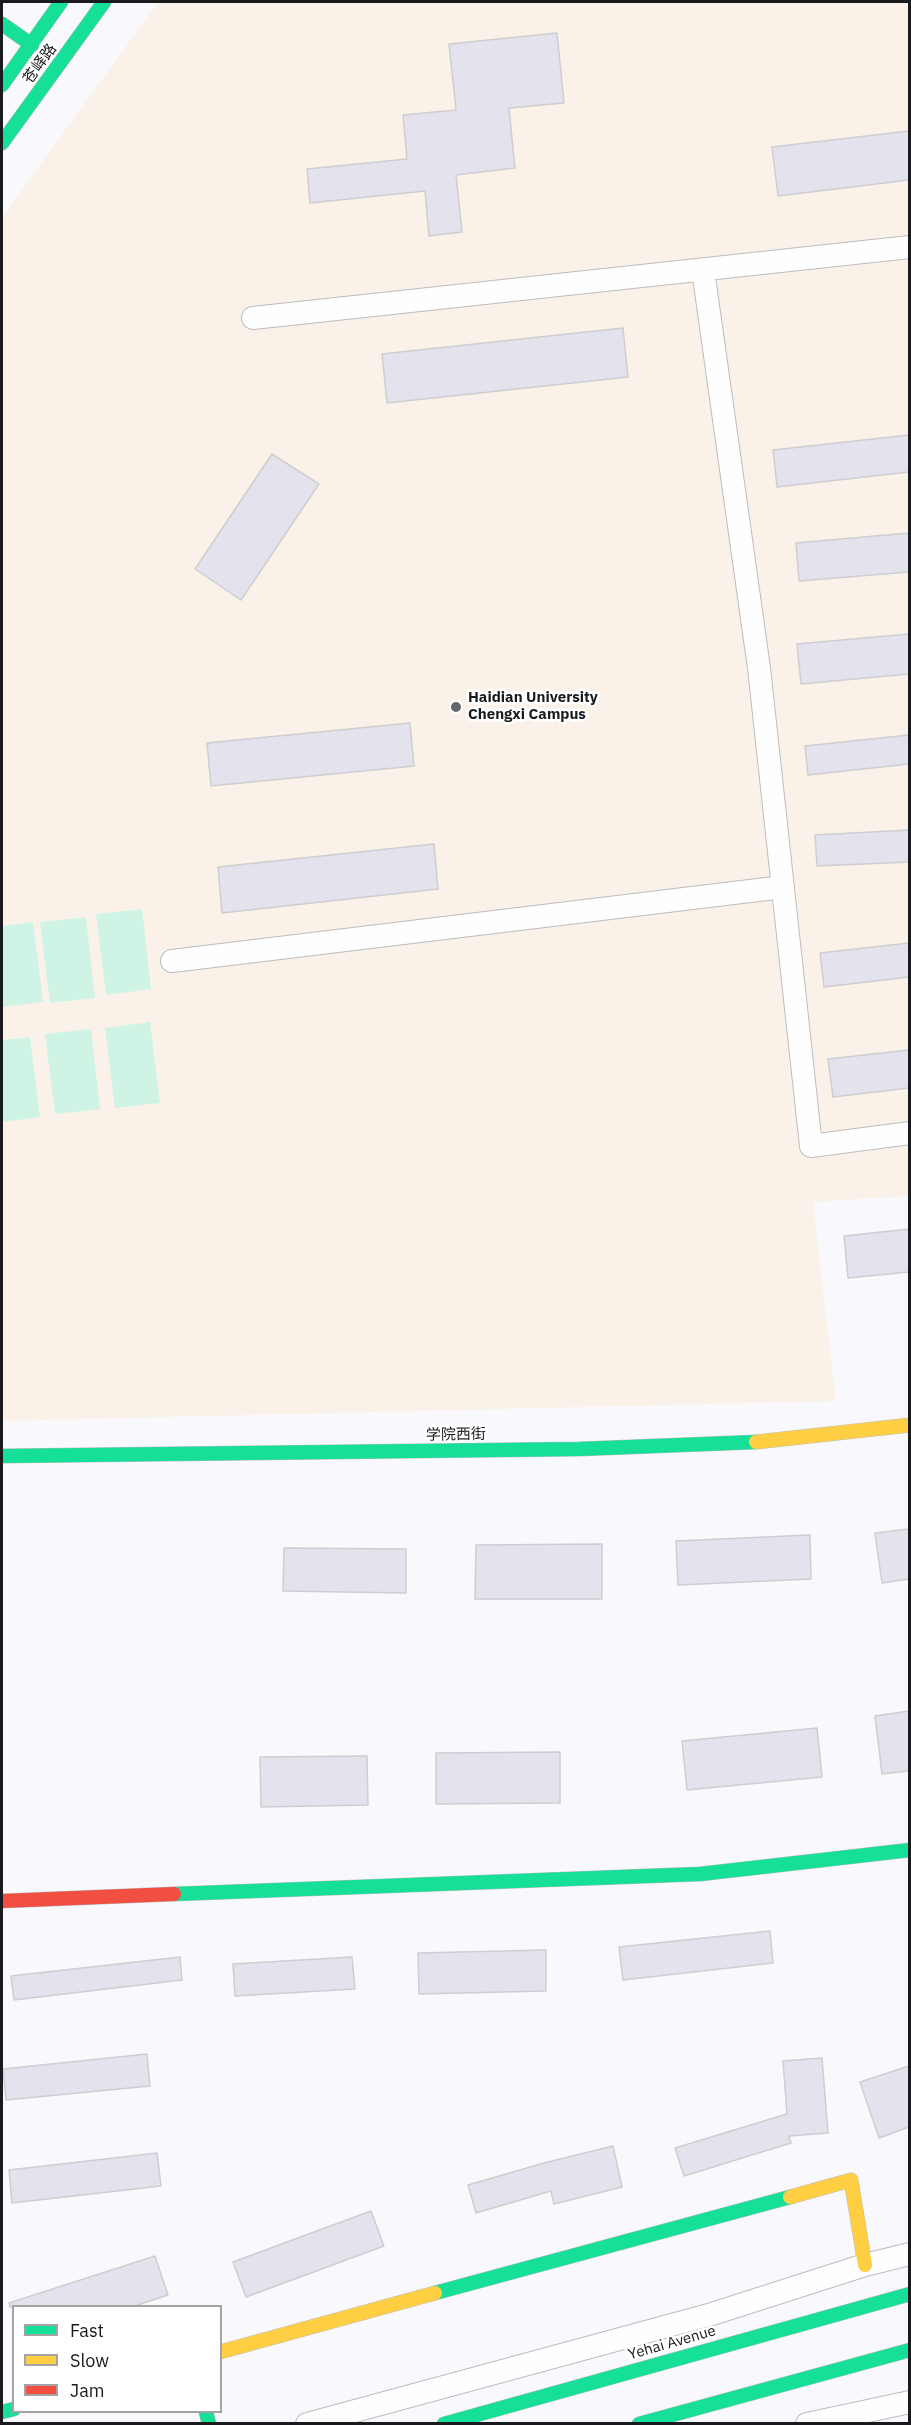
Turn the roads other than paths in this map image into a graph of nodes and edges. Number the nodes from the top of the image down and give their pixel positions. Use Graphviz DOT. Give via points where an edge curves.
graph roads {
  1 [pos="61,2"];
  2 [pos="104,2"];
  3 [pos="2,24"];
  4 [pos="32,45"];
  5 [pos="2,85"];
  6 [pos="2,144"];
  7 [pos="909,247"];
  8 [pos="703,270"];
  9 [pos="253,318"];
  10 [pos="783,887"];
  11 [pos="172,961"];
  12 [pos="909,1133"];
  13 [pos="909,1425"];
  14 [pos="2,1456"];
  15 [pos="909,1850"];
  16 [pos="2,1901"];
  17 [pos="909,2253"];
  18 [pos="865,2265"];
  19 [pos="909,2294"];
  20 [pos="909,2350"];
  21 [pos="222,2351"];
  22 [pos="909,2402"];
  23 [pos="307,2424"];
  24 [pos="444,2424"];
  25 [pos="639,2424"];
  26 [pos="807,2424"];
  1 -- 4 [label="main road, 苍峄路"];
  2 -- 6 [label="main road, 苍峄路"];
  3 -- 4 [label="main road"];
  4 -- 5 [label="main road, 苍峄路"];
  7 -- 8 [label="street"];
  8 -- 9 [label="street"];
  8 -- 10 [label="street" via="759,668"];
  10 -- 11 [label="street"];
  10 -- 12 [label="street" via="811,1146"];
  13 -- 14 [label="main road, 学院西街" via="772,1441 579,1449"];
  15 -- 16 [label="main road" via="700,1874"];
  17 -- 18 [label="street"];
  18 -- 21 [label="main road" via="851,2180"];
  18 -- 23 [label="street" via="712,2314"];
  19 -- 24 [label="main road, Yehai Avenue"];
  20 -- 25 [label="main road"];
  22 -- 26 [label="street"];
}
